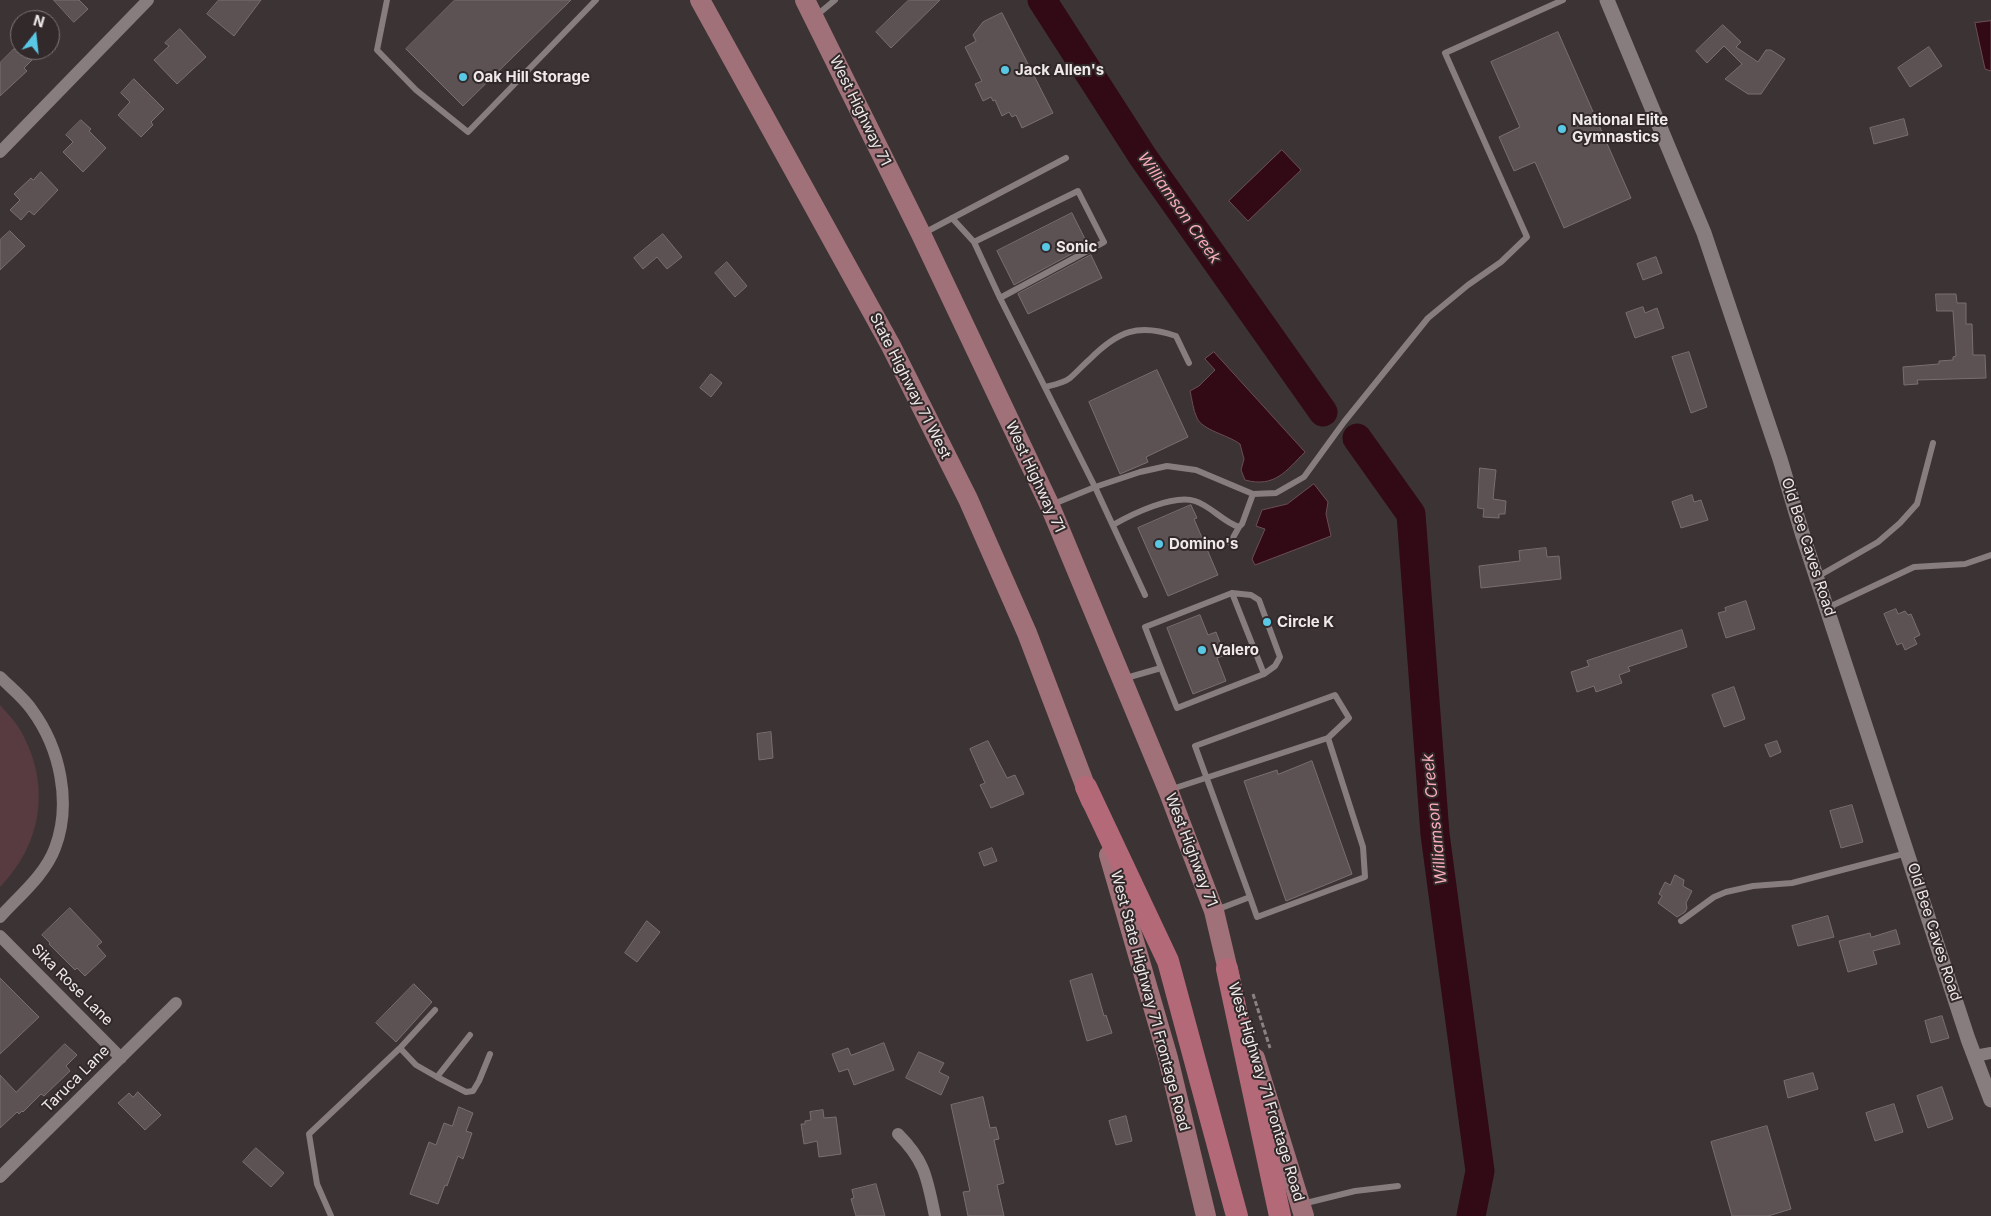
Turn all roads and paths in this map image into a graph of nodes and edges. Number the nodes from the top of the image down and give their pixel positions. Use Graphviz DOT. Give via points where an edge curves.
graph roads {
  1 [pos="148,0"];
  2 [pos="387,0"];
  3 [pos="596,0"];
  4 [pos="700,0"];
  5 [pos="835,0"];
  6 [pos="1563,0"];
  7 [pos="1607,0"];
  8 [pos="810,9"];
  9 [pos="0,152"];
  10 [pos="1066,158"];
  11 [pos="952,218"];
  12 [pos="921,234"];
  13 [pos="974,242"];
  14 [pos="1000,298"];
  15 [pos="1190,363"];
  16 [pos="1045,387"];
  17 [pos="1933,443"];
  18 [pos="1096,487"];
  19 [pos="1253,494"];
  20 [pos="1050,506"];
  21 [pos="1113,525"];
  22 [pos="1239,527"];
  23 [pos="1230,543"];
  24 [pos="1991,554"];
  25 [pos="1817,577"];
  26 [pos="1232,593"];
  27 [pos="1145,595"];
  28 [pos="1827,608"];
  29 [pos="1161,668"];
  30 [pos="1264,674"];
  31 [pos="0,677"];
  32 [pos="1122,679"];
  33 [pos="1328,738"];
  34 [pos="1206,777"];
  35 [pos="1086,788"];
  36 [pos="1168,790"];
  37 [pos="1908,853"];
  38 [pos="1250,897"];
  39 [pos="1214,911"];
  40 [pos="0,917"];
  41 [pos="1681,921"];
  42 [pos="0,936"];
  43 [pos="1227,969"];
  44 [pos="176,1003"];
  45 [pos="435,1010"];
  46 [pos="470,1035"];
  47 [pos="400,1048"];
  48 [pos="1991,1053"];
  49 [pos="490,1054"];
  50 [pos="1974,1056"];
  51 [pos="121,1058"];
  52 [pos="437,1077"];
  53 [pos="1991,1100"];
  54 [pos="898,1134"];
  55 [pos="0,1177"];
  56 [pos="1398,1186"];
  57 [pos="1303,1210"];
  58 [pos="331,1216"];
  59 [pos="935,1216"];
  60 [pos="1206,1216"];
  61 [pos="1237,1216"];
  62 [pos="1280,1216"];
  1 -- 9 [label="street"];
  2 -- 3 [label="lane" via="376,50 416,90 468,132"];
  4 -- 35 [label="main road, State Highway 71 West" via="891,346 968,499 1027,633"];
  5 -- 8 [label="lane"];
  6 -- 19 [label="lane" via="1445,53 1526,238 1501,262 1428,318 1304,477 1276,493"];
  7 -- 25 [label="street, Old Bee Caves Road" via="1704,234"];
  8 -- 12 [label="main road, West Highway 71"];
  10 -- 11 [label="lane"];
  11 -- 12 [label="lane"];
  11 -- 13 [label="lane"];
  12 -- 20 [label="main road, West Highway 71"];
  13 -- 14 [label="lane"];
  13 -- 14 [label="lane" via="1078,191 1104,242"];
  14 -- 16 [label="lane"];
  15 -- 16 [label="lane" via="1176,336 1145,329 1128,332 1110,341 1069,379"];
  16 -- 18 [label="lane"];
  17 -- 25 [label="lane" via="1917,504 1878,542"];
  18 -- 19 [label="lane" via="1167,466 1196,470"];
  18 -- 20 [label="lane"];
  18 -- 21 [label="lane"];
  19 -- 22 [label="lane"];
  20 -- 32 [label="main road, West Highway 71"];
  21 -- 22 [label="lane" via="1134,513 1172,501 1194,501"];
  21 -- 27 [label="lane"];
  22 -- 23 [label="lane"];
  24 -- 28 [label="lane" via="1965,564 1914,567"];
  25 -- 28 [label="street, Old Bee Caves Road"];
  26 -- 29 [label="lane" via="1145,627"];
  26 -- 30 [label="lane"];
  26 -- 30 [label="lane" via="1251,594 1259,600 1280,657 1276,666"];
  28 -- 37 [label="street, Old Bee Caves Road"];
  29 -- 30 [label="lane" via="1177,708"];
  29 -- 32 [label="lane"];
  31 -- 40 [label="street" via="32,708 51,741 61,780 62,818 55,849 39,876"];
  32 -- 36 [label="main road, West Highway 71"];
  33 -- 34 [label="lane"];
  33 -- 34 [label="lane" via="1349,718 1335,695 1195,746"];
  33 -- 38 [label="lane" via="1363,847 1365,878 1257,917"];
  34 -- 36 [label="lane"];
  34 -- 38 [label="lane"];
  35 -- 60 [label="main road, West State Highway 71 Frontage Road" via="1113,864 1166,1049"];
  35 -- 61 [label="highway" via="1168,962"];
  36 -- 39 [label="main road, West Highway 71"];
  37 -- 41 [label="lane" via="1792,883 1726,892"];
  37 -- 50 [label="street, Old Bee Caves Road"];
  38 -- 39 [label="lane"];
  39 -- 43 [label="main road, West Highway 71"];
  42 -- 51 [label="street, Sika Rose Lane"];
  43 -- 57 [label="main road, West Highway 71 Frontage Road"];
  43 -- 62 [label="highway"];
  44 -- 51 [label="street, Taruca Lane"];
  45 -- 47 [label="lane"];
  46 -- 52 [label="lane"];
  47 -- 52 [label="lane" via="416,1065"];
  47 -- 58 [label="lane" via="309,1134 317,1184"];
  48 -- 50 [label="street"];
  49 -- 52 [label="lane" via="473,1091 466,1092"];
  50 -- 53 [label="street, Old Bee Caves Road"];
  51 -- 55 [label="street, Taruca Lane"];
  54 -- 59 [label="street" via="922,1164"];
  56 -- 57 [label="lane" via="1355,1191"];
}
